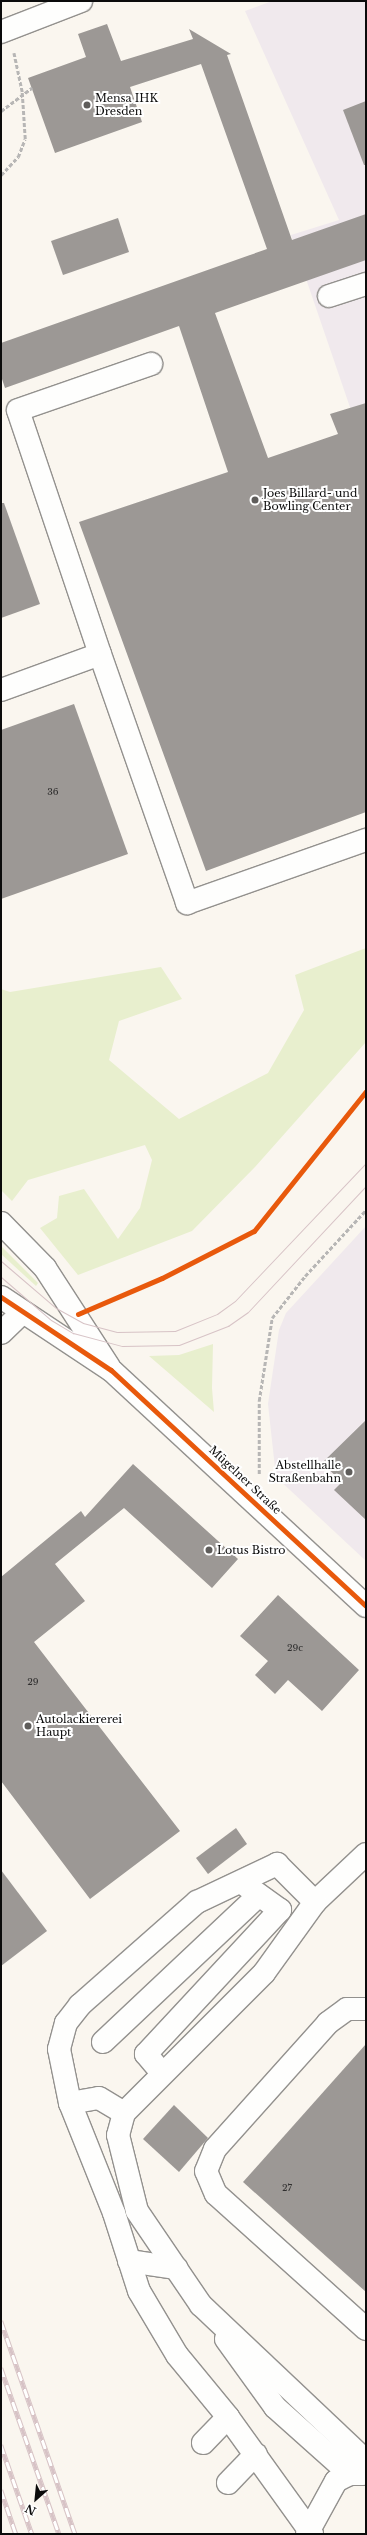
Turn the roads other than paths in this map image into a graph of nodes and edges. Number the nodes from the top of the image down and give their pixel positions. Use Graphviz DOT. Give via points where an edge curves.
graph roads {
  1 [pos="80,1"];
  2 [pos="4,31"];
  3 [pos="366,284"];
  4 [pos="330,296"];
  5 [pos="151,364"];
  6 [pos="100,654"];
  7 [pos="1,690"];
  8 [pos="366,840"];
  9 [pos="1,1223"];
  10 [pos="1,1298"];
  11 [pos="21,1314"];
  12 [pos="1,1333"];
  13 [pos="111,1370"];
  14 [pos="366,1606"];
  15 [pos="366,1854"];
  16 [pos="241,1882"];
  17 [pos="259,1895"];
  18 [pos="315,1902"];
  19 [pos="366,2009"];
  20 [pos="103,2042"];
  21 [pos="162,2073"];
  22 [pos="70,2103"];
  23 [pos="124,2113"];
  24 [pos="118,2135"];
  25 [pos="86,2144"];
  26 [pos="130,2261"];
  27 [pos="176,2268"];
  28 [pos="366,2329"];
  29 [pos="228,2417"];
  30 [pos="203,2443"];
  31 [pos="256,2454"];
  32 [pos="361,2469"];
  33 [pos="228,2483"];
  34 [pos="310,2533"];
  1 -- 2 [label="street"];
  3 -- 4 [label="street"];
  5 -- 6 [label="street" via="18,410"];
  6 -- 7 [label="street"];
  6 -- 8 [label="street" via="187,903"];
  9 -- 13 [label="street, Mügelner Straße" via="45,1268"];
  10 -- 11 [label="street, Mügelner Straße"];
  11 -- 12 [label="street"];
  11 -- 13 [label="street, Mügelner Straße"];
  13 -- 14 [label="street, Mügelner Straße"];
  15 -- 18 [label="street"];
  16 -- 17 [label="street"];
  16 -- 18 [label="street" via="277,1864"];
  16 -- 22 [label="street" via="197,1902 80,2005 66,2023 59,2049"];
  17 -- 20 [label="street"];
  17 -- 21 [label="street" via="280,1910 146,2054"];
  18 -- 21 [label="street" via="264,1973"];
  19 -- 28 [label="street" via="347,2009 336,2015 214,2149 206,2171 216,2194"];
  21 -- 23 [label="street"];
  22 -- 23 [label="street" via="99,2098"];
  22 -- 25 [label="street"];
  23 -- 24 [label="street"];
  24 -- 25 [label="street"];
  24 -- 27 [label="street" via="137,2211"];
  25 -- 26 [label="street"];
  26 -- 27 [label="street"];
  26 -- 29 [label="street" via="139,2291 177,2355"];
  27 -- 32 [label="street" via="201,2305"];
  29 -- 30 [label="street"];
  29 -- 31 [label="street"];
  31 -- 33 [label="street"];
  31 -- 34 [label="street"];
  32 -- 34 [label="street" via="336,2480"];
}
